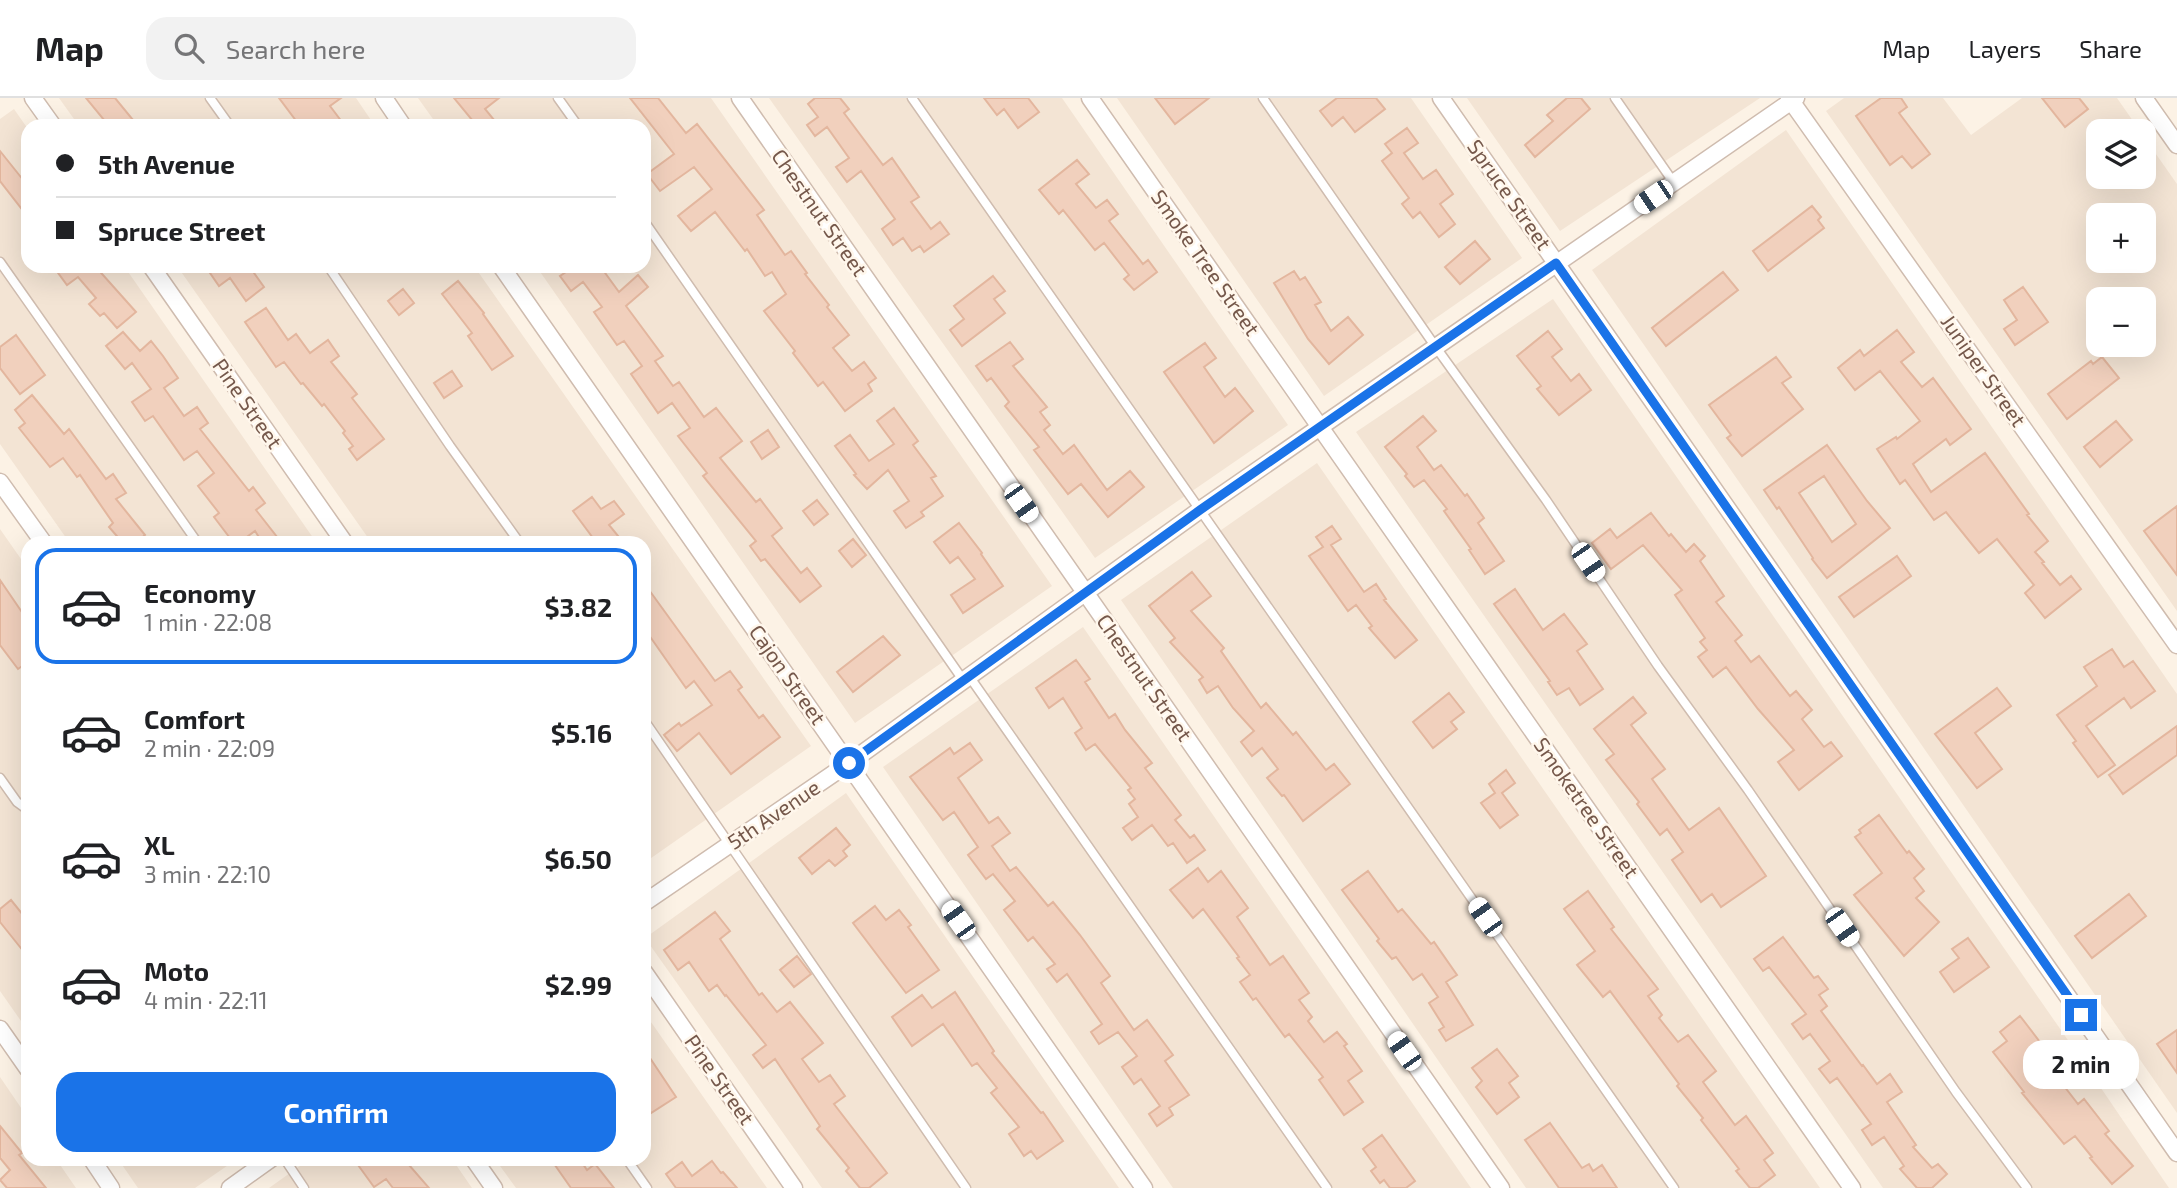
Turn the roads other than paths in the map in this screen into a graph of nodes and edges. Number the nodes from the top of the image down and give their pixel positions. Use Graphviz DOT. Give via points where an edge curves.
graph roads {
  1 [pos="33,98"];
  2 [pos="211,98"];
  3 [pos="384,98"];
  4 [pos="558,98"];
  5 [pos="740,98"];
  6 [pos="912,98"];
  7 [pos="1090,98"];
  8 [pos="1263,98"];
  9 [pos="1441,98"];
  10 [pos="1615,98"];
  11 [pos="2144,98"];
  12 [pos="1792,99"];
  13 [pos="48,119"];
  14 [pos="225,119"];
  15 [pos="398,119"];
  16 [pos="573,119"];
  17 [pos="2177,145"];
  18 [pos="1674,183"];
  19 [pos="651,231"];
  20 [pos="0,262"];
  21 [pos="1556,263"];
  22 [pos="155,273"];
  23 [pos="333,273"];
  24 [pos="506,273"];
  25 [pos="1435,346"];
  26 [pos="1320,428"];
  27 [pos="0,482"];
  28 [pos="1200,510"];
  29 [pos="39,536"];
  30 [pos="193,536"];
  31 [pos="340,536"];
  32 [pos="515,536"];
  33 [pos="1084,593"];
  34 [pos="2177,645"];
  35 [pos="966,678"];
  36 [pos="651,730"];
  37 [pos="849,763"];
  38 [pos="0,778"];
  39 [pos="21,805"];
  40 [pos="730,845"];
  41 [pos="651,898"];
  42 [pos="651,982"];
  43 [pos="0,1029"];
  44 [pos="21,1059"];
  45 [pos="2177,1153"];
  46 [pos="96,1166"];
  47 [pos="261,1166"];
  48 [pos="289,1166"];
  49 [pos="479,1166"];
  50 [pos="632,1166"];
  51 [pos="111,1188"];
  52 [pos="230,1188"];
  53 [pos="304,1188"];
  54 [pos="494,1188"];
  55 [pos="647,1188"];
  56 [pos="794,1188"];
  57 [pos="966,1188"];
  58 [pos="1144,1188"];
  59 [pos="1327,1188"];
  60 [pos="1500,1188"];
  61 [pos="1674,1188"];
  62 [pos="1852,1188"];
  63 [pos="2027,1188"];
  1 -- 13 [label="street"];
  2 -- 14 [label="lane"];
  3 -- 15 [label="street"];
  4 -- 16 [label="lane"];
  5 -- 33 [label="street, Chestnut Street"];
  6 -- 28 [label="lane"];
  7 -- 26 [label="street, Smoke Tree Street"];
  8 -- 25 [label="lane"];
  9 -- 21 [label="street, Spruce Street"];
  10 -- 18 [label="lane"];
  11 -- 17 [label="street"];
  12 -- 18 [label="street, 5th Avenue"];
  12 -- 34 [label="street, Juniper Street"];
  18 -- 21 [label="street, 5th Avenue"];
  19 -- 35 [label="lane"];
  20 -- 30 [label="lane"];
  21 -- 25 [label="street, 5th Avenue"];
  21 -- 45 [label="street, Spruce Street"];
  22 -- 31 [label="street, Pine Street"];
  23 -- 32 [label="lane"];
  24 -- 37 [label="street, Cajon Street"];
  25 -- 26 [label="street, 5th Avenue"];
  25 -- 63 [label="lane"];
  26 -- 28 [label="street, 5th Avenue"];
  26 -- 62 [label="street, Smoketree Street"];
  27 -- 29 [label="street"];
  28 -- 33 [label="street, 5th Avenue"];
  28 -- 61 [label="lane"];
  33 -- 35 [label="street, 5th Avenue"];
  33 -- 60 [label="street, Chestnut Street"];
  35 -- 37 [label="street, 5th Avenue"];
  35 -- 59 [label="lane"];
  36 -- 40 [label="lane"];
  37 -- 40 [label="street, 5th Avenue"];
  37 -- 58 [label="street, Cajon Street"];
  38 -- 39 [label="lane"];
  40 -- 41 [label="street, 5th Avenue"];
  40 -- 57 [label="lane"];
  42 -- 56 [label="street, Pine Street"];
  43 -- 44 [label="street"];
  46 -- 51 [label="street"];
  47 -- 52 [label="street"];
  48 -- 53 [label="lane"];
  49 -- 54 [label="street"];
  50 -- 55 [label="lane"];
}
